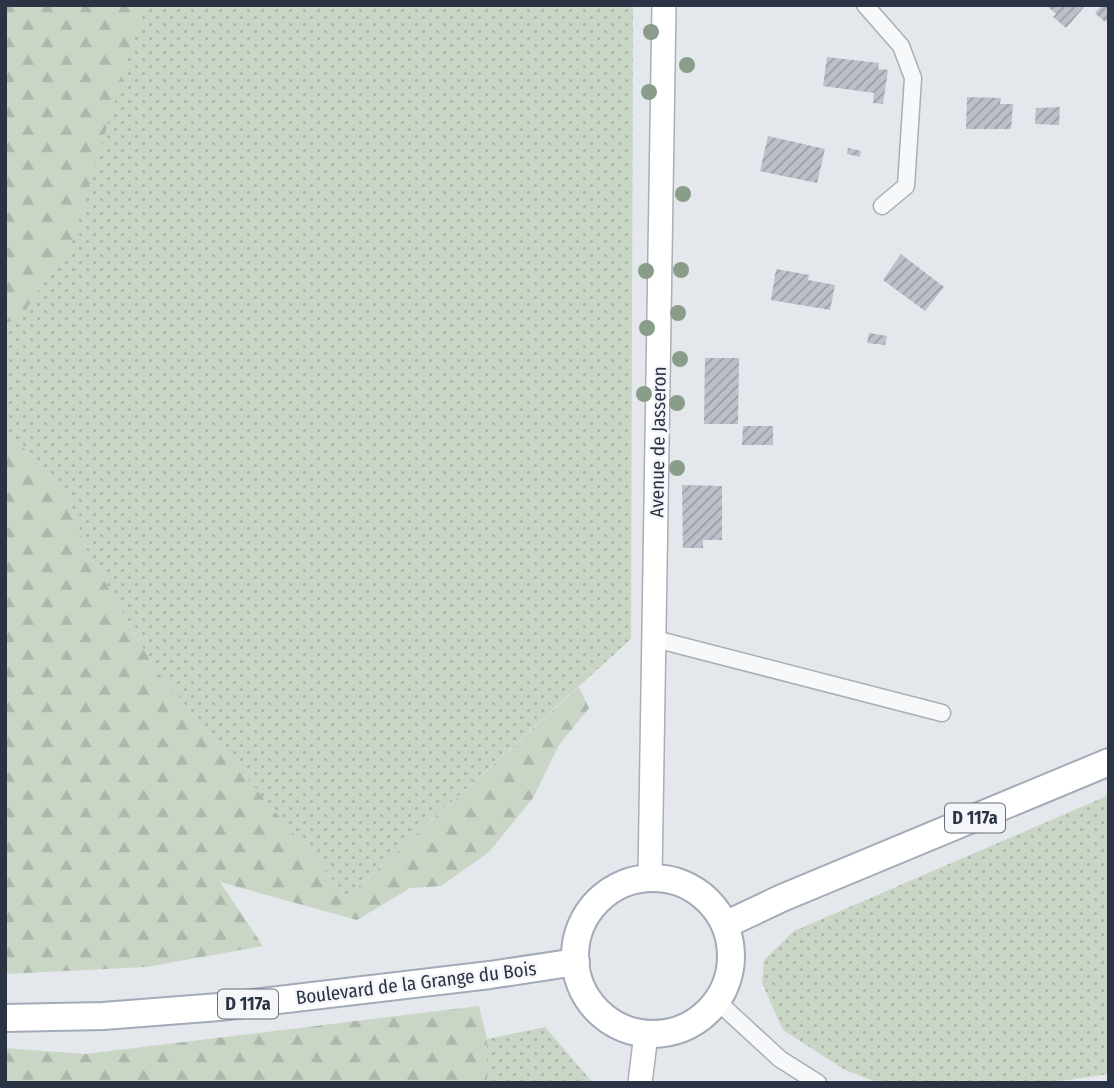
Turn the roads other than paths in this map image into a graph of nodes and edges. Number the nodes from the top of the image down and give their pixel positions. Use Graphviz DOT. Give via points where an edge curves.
graph roads {
  1 [pos="664,5"];
  2 [pos="865,5"];
  3 [pos="882,206"];
  4 [pos="655,639"];
  5 [pos="942,713"];
  6 [pos="1109,762"];
  7 [pos="650,878"];
  8 [pos="725,925"];
  9 [pos="576,962"];
  10 [pos="717,1001"];
  11 [pos="5,1018"];
  12 [pos="646,1034"];
  13 [pos="639,1083"];
  14 [pos="818,1083"];
  1 -- 4 [label="main road, Avenue de Jasseron"];
  2 -- 3 [label="street" via="901,46 913,78 906,186"];
  4 -- 5 [label="street"];
  4 -- 7 [label="main road, Avenue de Jasseron"];
  6 -- 8 [label="main road, D 117a"];
  7 -- 8 [label="main road" via="689,886 705,897"];
  7 -- 9 [label="main road" via="616,887 589,911 576,944"];
  8 -- 10 [label="main road" via="731,960"];
  9 -- 11 [label="main road, Boulevard de la Grange du Bois / D 117a" via="219,1007"];
  9 -- 12 [label="main road" via="579,980 598,1011 628,1030"];
  10 -- 12 [label="main road" via="678,1030"];
  10 -- 14 [label="street" via="780,1059"];
  12 -- 13 [label="main road"];
}
